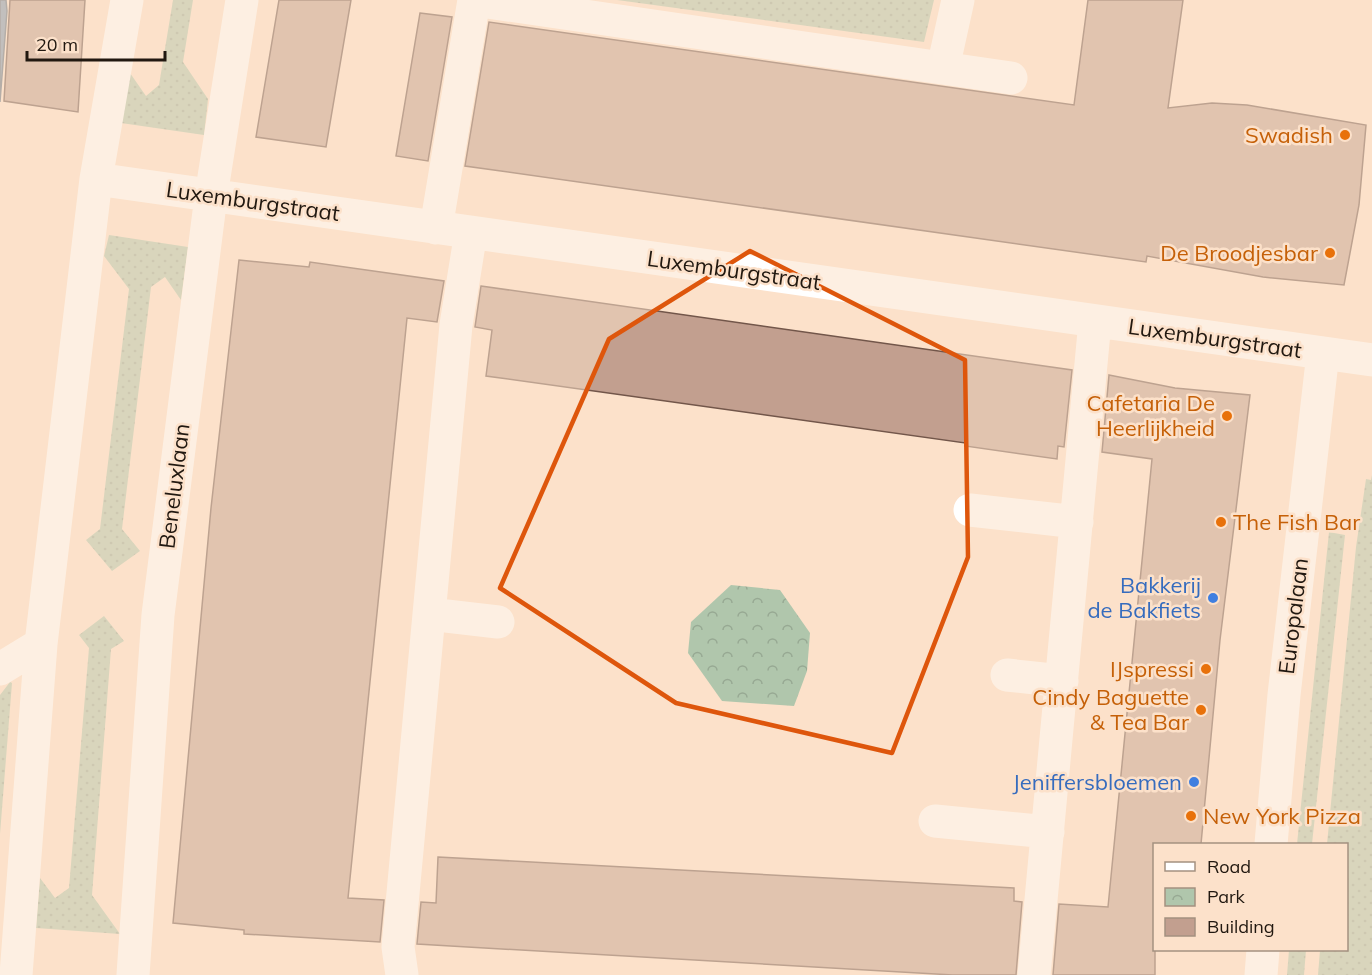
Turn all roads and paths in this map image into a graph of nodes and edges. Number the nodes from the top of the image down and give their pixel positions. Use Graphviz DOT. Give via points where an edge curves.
graph roads {
  1 [pos="127,0"];
  2 [pos="242,0"];
  3 [pos="474,0"];
  4 [pos="958,0"];
  5 [pos="943,68"];
  6 [pos="1011,78"];
  7 [pos="96,179"];
  8 [pos="212,196"];
  9 [pos="436,228"];
  10 [pos="471,232"];
  11 [pos="1095,321"];
  12 [pos="1323,353"];
  13 [pos="1372,360"];
  14 [pos="970,510"];
  15 [pos="1077,522"];
  16 [pos="429,614"];
  17 [pos="498,622"];
  18 [pos="40,644"];
  19 [pos="0,669"];
  20 [pos="1007,675"];
  21 [pos="1062,681"];
  22 [pos="935,820"];
  23 [pos="1048,832"];
  24 [pos="1271,843"];
  25 [pos="1263,951"];
  26 [pos="16,975"];
  27 [pos="133,975"];
  28 [pos="402,975"];
  29 [pos="1034,975"];
  30 [pos="1261,975"];
  1 -- 7 [label="street"];
  2 -- 8 [label="street, Beneluxlaan"];
  3 -- 5 [label="street"];
  3 -- 9 [label="street"];
  4 -- 5 [label="street"];
  5 -- 6 [label="street"];
  7 -- 8 [label="street, Luxemburgstraat"];
  7 -- 18 [label="street"];
  8 -- 9 [label="street, Luxemburgstraat"];
  8 -- 27 [label="street, Beneluxlaan" via="158,615"];
  9 -- 10 [label="street, Luxemburgstraat"];
  10 -- 11 [label="street, Luxemburgstraat"];
  10 -- 16 [label="street" via="456,325"];
  11 -- 12 [label="street, Luxemburgstraat"];
  11 -- 15 [label="street"];
  12 -- 13 [label="street, Luxemburgstraat"];
  12 -- 24 [label="street, Europalaan"];
  14 -- 15 [label="street"];
  15 -- 21 [label="street"];
  16 -- 17 [label="street"];
  16 -- 28 [label="street" via="398,946"];
  18 -- 19 [label="street"];
  18 -- 26 [label="street"];
  20 -- 21 [label="street"];
  21 -- 23 [label="street"];
  22 -- 23 [label="street"];
  23 -- 29 [label="street"];
  25 -- 30 [label="street"];
}
